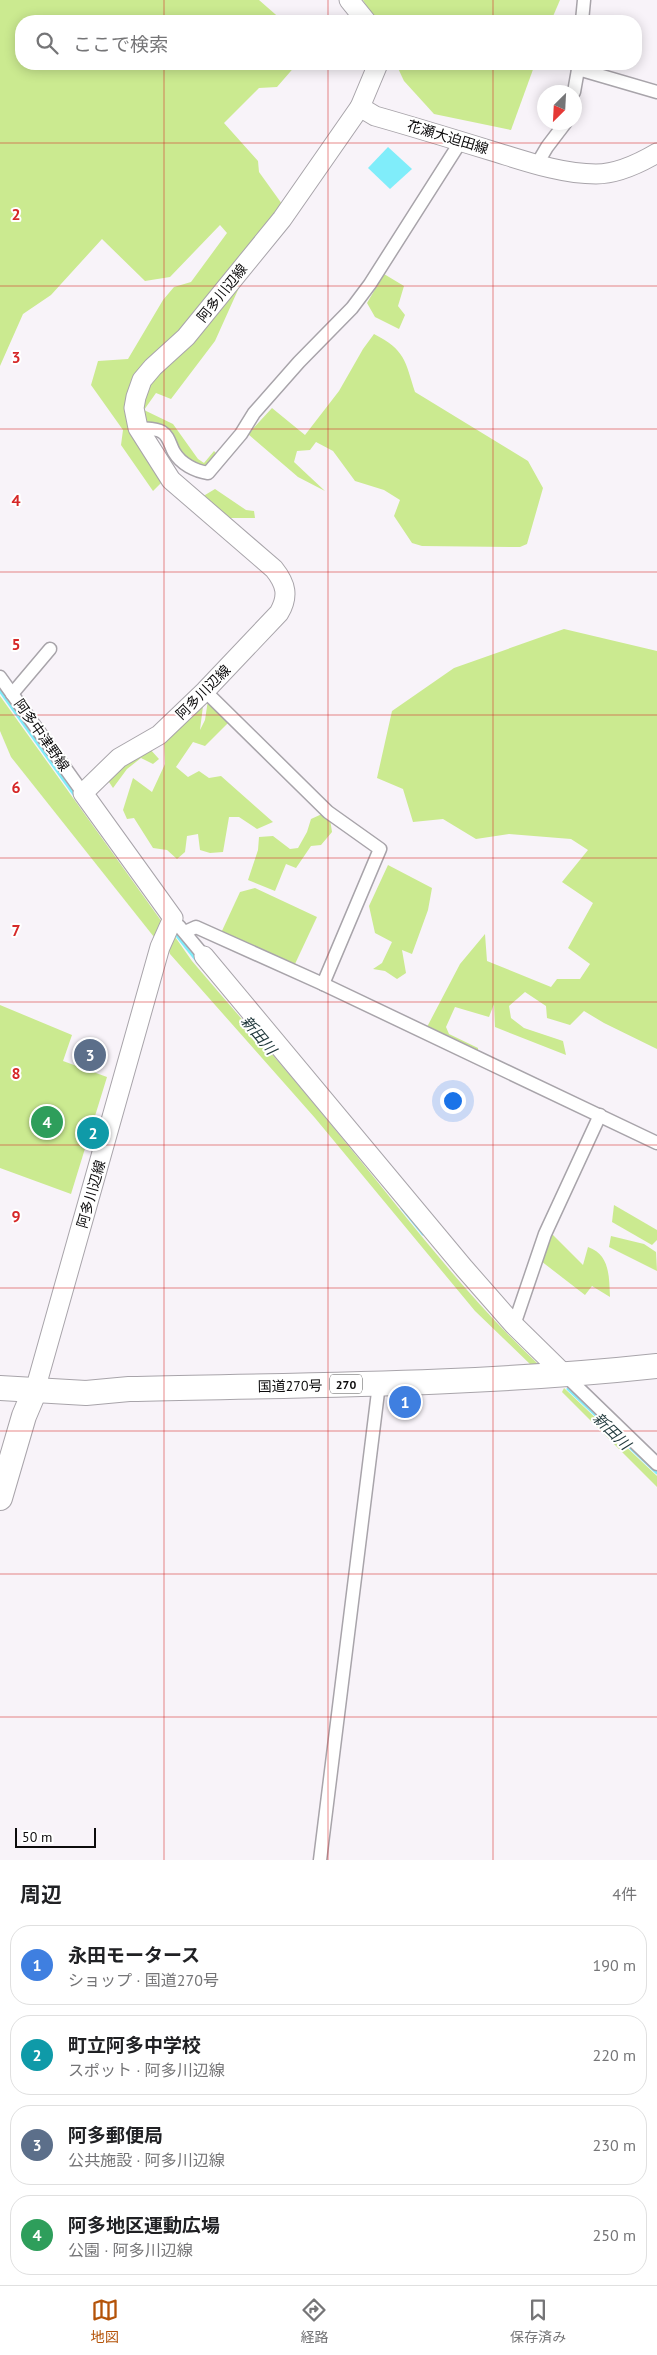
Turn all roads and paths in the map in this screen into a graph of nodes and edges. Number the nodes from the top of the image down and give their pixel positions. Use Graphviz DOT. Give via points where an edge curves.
graph roads {
  1 [pos="349,0"];
  2 [pos="584,0"];
  3 [pos="361,15"];
  4 [pos="583,15"];
  5 [pos="375,70"];
  6 [pos="578,70"];
  7 [pos="587,70"];
  8 [pos="575,85"];
  9 [pos="657,92"];
  10 [pos="360,107"];
  11 [pos="560,130"];
  12 [pos="461,141"];
  13 [pos="657,153"];
  14 [pos="537,164"];
  15 [pos="138,428"];
  16 [pos="50,649"];
  17 [pos="0,677"];
  18 [pos="205,691"];
  19 [pos="12,694"];
  20 [pos="83,793"];
  21 [pos="174,925"];
  22 [pos="204,956"];
  23 [pos="323,984"];
  24 [pos="600,1115"];
  25 [pos="657,1143"];
  26 [pos="514,1325"];
  27 [pos="657,1366"];
  28 [pos="566,1376"];
  29 [pos="379,1384"];
  30 [pos="0,1388"];
  31 [pos="35,1390"];
  32 [pos="657,1464"];
  33 [pos="0,1498"];
  34 [pos="320,1860"];
  1 -- 3 [label="main road"];
  2 -- 4 [label="street"];
  5 -- 10 [label="main road, 阿多川辺線"];
  6 -- 8 [label="street"];
  7 -- 9 [label="street"];
  10 -- 12 [label="main road, 花瀬大迫田線" via="375,116"];
  10 -- 15 [label="main road, 阿多川辺線" via="282,219 186,337 142,380 134,408"];
  11 -- 14 [label="street"];
  12 -- 14 [label="main road, 花瀬大迫田線"];
  12 -- 15 [label="street" via="352,308 254,413 242,434 208,473 185,464 175,454 167,435 160,430"];
  13 -- 14 [label="main road, 花瀬大迫田線" via="636,163 597,174"];
  15 -- 18 [label="main road, 阿多川辺線" via="171,480 274,569 286,590 286,599 279,613"];
  16 -- 19 [label="street"];
  17 -- 19 [label="street, 阿多中津野線"];
  18 -- 20 [label="main road, 阿多川辺線" via="159,735 119,758"];
  18 -- 23 [label="street" via="328,812 380,849"];
  19 -- 20 [label="street, 阿多中津野線"];
  20 -- 21 [label="main road"];
  21 -- 22 [label="street"];
  21 -- 23 [label="street" via="196,926"];
  21 -- 31 [label="main road, 阿多川辺線"];
  22 -- 26 [label="main road"];
  23 -- 24 [label="street"];
  24 -- 25 [label="street"];
  24 -- 26 [label="street" via="545,1234"];
  26 -- 28 [label="main road"];
  27 -- 28 [label="highway, 国道270号 / 270"];
  28 -- 29 [label="highway, 国道270号 / 270"];
  28 -- 32 [label="street"];
  29 -- 31 [label="highway, 国道270号 / 270" via="130,1389 86,1393"];
  29 -- 34 [label="street"];
  30 -- 31 [label="highway, 270"];
  31 -- 33 [label="highway"];
}
